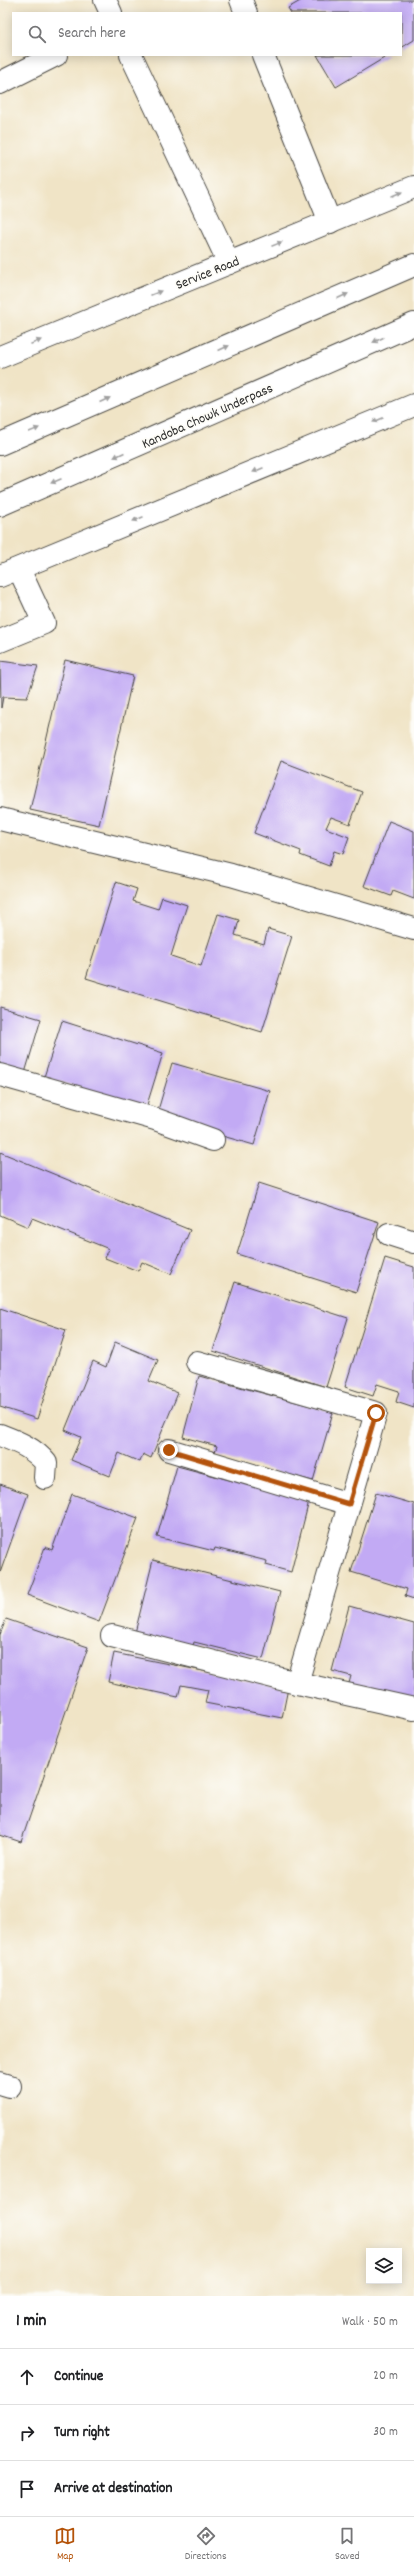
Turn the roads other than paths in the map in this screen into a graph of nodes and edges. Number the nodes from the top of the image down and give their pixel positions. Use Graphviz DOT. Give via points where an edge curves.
graph roads {
  1 [pos="104,0"];
  2 [pos="241,0"];
  3 [pos="110,12"];
  4 [pos="246,12"];
  5 [pos="54,56"];
  6 [pos="131,56"];
  7 [pos="263,56"];
  8 [pos="0,83"];
  9 [pos="414,187"];
  10 [pos="330,222"];
  11 [pos="229,263"];
  12 [pos="414,264"];
  13 [pos="414,324"];
  14 [pos="0,357"];
  15 [pos="414,405"];
  16 [pos="0,444"];
  17 [pos="0,505"];
  18 [pos="9,573"];
  19 [pos="0,641"];
  20 [pos="0,819"];
  21 [pos="414,929"];
  22 [pos="0,1075"];
  23 [pos="213,1140"];
  24 [pos="389,1234"];
  25 [pos="414,1242"];
  26 [pos="197,1362"];
  27 [pos="0,1436"];
  28 [pos="169,1450"];
  29 [pos="45,1478"];
  30 [pos="349,1504"];
  31 [pos="112,1636"];
  32 [pos="297,1683"];
  33 [pos="414,1708"];
  1 -- 3 [label="main road"];
  2 -- 4 [label="main road"];
  5 -- 8 [label="main road"];
  6 -- 11 [label="main road"];
  7 -- 10 [label="main road"];
  10 -- 9 [label="main road, Service Road, one-way"];
  11 -- 10 [label="main road, Service Road, one-way"];
  14 -- 11 [label="main road, Service Road, one-way"];
  16 -- 12 [label="main road, one-way"];
  13 -- 17 [label="main road, Kandoba Chowk Underpass, one-way"];
  15 -- 18 [label="main road, one-way"];
  18 -- 19 [label="main road" via="44,623"];
  20 -- 21 [label="main road" via="231,875"];
  22 -- 23 [label="main road" via="155,1119"];
  24 -- 25 [label="main road"];
  26 -- 30 [label="main road" via="376,1413"];
  27 -- 29 [label="main road" via="39,1454 46,1463"];
  28 -- 30 [label="main road"];
  30 -- 32 [label="main road"];
  31 -- 32 [label="main road"];
  32 -- 33 [label="main road"];
}
